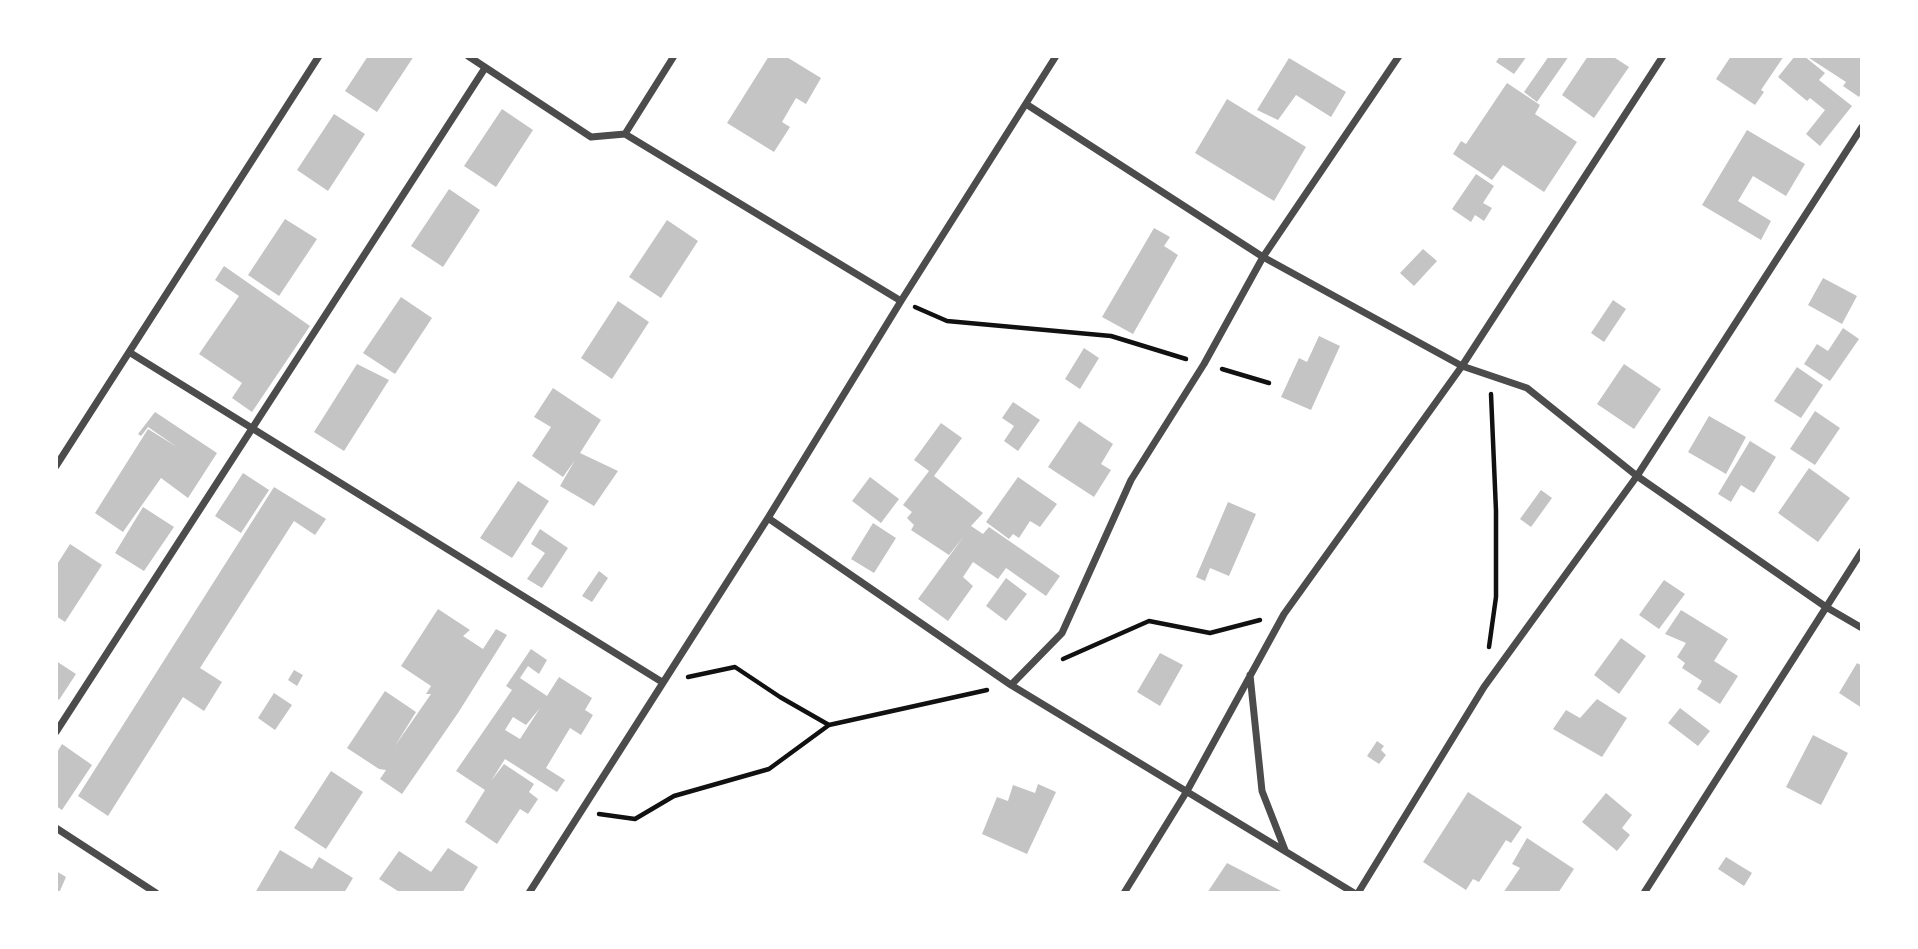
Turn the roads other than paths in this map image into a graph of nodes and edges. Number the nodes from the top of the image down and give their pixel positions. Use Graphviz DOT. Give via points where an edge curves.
graph roads {
  1 [pos="319,56"];
  2 [pos="468,56"];
  3 [pos="674,56"];
  4 [pos="1056,56"];
  5 [pos="1399,56"];
  6 [pos="1663,56"];
  7 [pos="485,68"];
  8 [pos="1026,104"];
  9 [pos="1862,127"];
  10 [pos="625,134"];
  11 [pos="1262,257"];
  12 [pos="901,301"];
  13 [pos="129,352"];
  14 [pos="1462,366"];
  15 [pos="252,429"];
  16 [pos="56,466"];
  17 [pos="1637,476"];
  18 [pos="768,518"];
  19 [pos="1862,551"];
  20 [pos="1826,607"];
  21 [pos="1862,628"];
  22 [pos="1250,675"];
  23 [pos="662,682"];
  24 [pos="1011,685"];
  25 [pos="56,732"];
  26 [pos="1187,791"];
  27 [pos="56,828"];
  28 [pos="1285,851"];
  29 [pos="156,893"];
  30 [pos="529,893"];
  31 [pos="1124,893"];
  32 [pos="1356,893"];
  33 [pos="1644,893"];
  1 -- 13 [label="street"];
  2 -- 7 [label="street"];
  3 -- 10 [label="street"];
  4 -- 8 [label="street"];
  5 -- 11 [label="street"];
  6 -- 14 [label="street"];
  7 -- 10 [label="street" via="591,137"];
  7 -- 15 [label="street"];
  8 -- 11 [label="street"];
  8 -- 12 [label="street"];
  9 -- 17 [label="street"];
  10 -- 12 [label="street"];
  11 -- 14 [label="street"];
  11 -- 24 [label="street" via="1204,364 1131,481 1062,633"];
  12 -- 18 [label="street"];
  13 -- 15 [label="street"];
  13 -- 16 [label="street"];
  14 -- 17 [label="street" via="1527,388"];
  14 -- 22 [label="street" via="1284,614"];
  15 -- 23 [label="street"];
  15 -- 25 [label="street"];
  17 -- 20 [label="street"];
  17 -- 32 [label="street" via="1484,687"];
  18 -- 23 [label="street"];
  18 -- 24 [label="street"];
  19 -- 20 [label="street"];
  20 -- 21 [label="street"];
  20 -- 33 [label="street"];
  22 -- 26 [label="street"];
  22 -- 28 [label="street" via="1262,791"];
  23 -- 30 [label="street"];
  24 -- 26 [label="street"];
  26 -- 28 [label="street"];
  26 -- 31 [label="street"];
  27 -- 29 [label="street"];
  28 -- 32 [label="street"];
}
